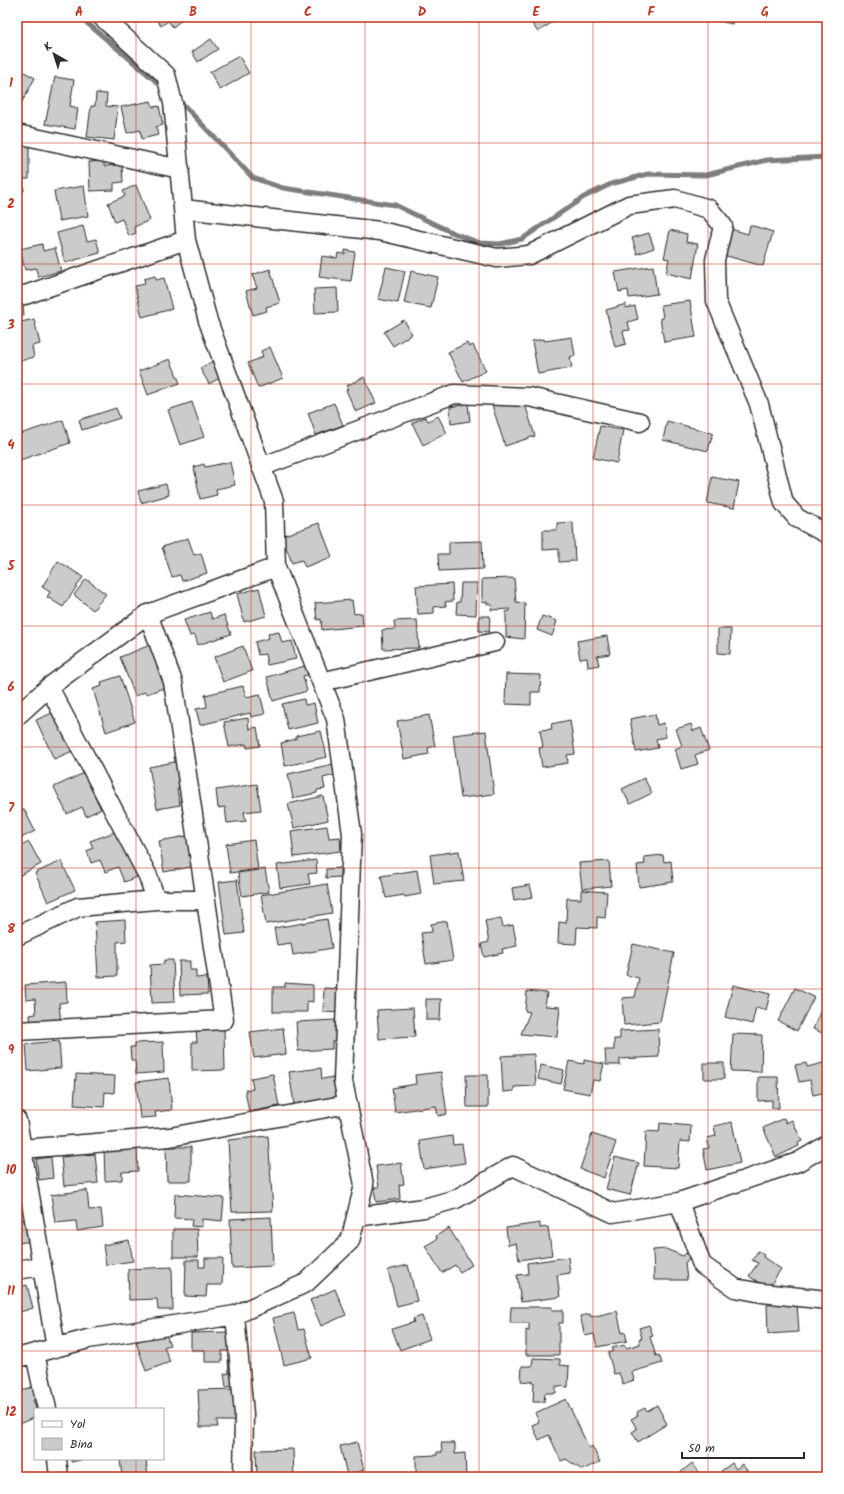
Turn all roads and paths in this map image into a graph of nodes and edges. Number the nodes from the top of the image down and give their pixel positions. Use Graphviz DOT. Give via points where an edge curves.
graph roads {
  1 [pos="102,17"];
  2 [pos="17,134"];
  3 [pos="180,169"];
  4 [pos="183,209"];
  5 [pos="186,240"];
  6 [pos="17,295"];
  7 [pos="640,422"];
  8 [pos="262,467"];
  9 [pos="827,534"];
  10 [pos="276,567"];
  11 [pos="148,614"];
  12 [pos="495,642"];
  13 [pos="321,682"];
  14 [pos="49,687"];
  15 [pos="17,716"];
  16 [pos="156,900"];
  17 [pos="206,900"];
  18 [pos="17,936"];
  19 [pos="17,1032"];
  20 [pos="348,1104"];
  21 [pos="17,1120"];
  22 [pos="827,1145"];
  23 [pos="22,1149"];
  24 [pos="679,1202"];
  25 [pos="356,1217"];
  26 [pos="42,1266"];
  27 [pos="17,1270"];
  28 [pos="827,1300"];
  29 [pos="235,1315"];
  30 [pos="56,1348"];
  31 [pos="35,1354"];
  32 [pos="17,1358"];
  33 [pos="46,1408"];
  34 [pos="57,1460"];
  35 [pos="59,1477"];
  36 [pos="243,1477"];
  1 -- 3 [label="street" via="166,76 173,103"];
  2 -- 3 [label="street"];
  3 -- 4 [label="street"];
  4 -- 5 [label="street"];
  4 -- 9 [label="street" via="380,231 498,258 529,255 629,205 675,199 709,209 723,226 715,260 716,301 759,404 784,503 798,518"];
  5 -- 6 [label="street" via="25,295"];
  5 -- 8 [label="street" via="208,321"];
  7 -- 8 [label="street" via="529,396 454,394"];
  8 -- 10 [label="street" via="274,501"];
  10 -- 11 [label="street"];
  10 -- 13 [label="street"];
  11 -- 14 [label="street"];
  11 -- 17 [label="street" via="173,682"];
  12 -- 13 [label="street"];
  13 -- 20 [label="street" via="336,719 352,834 343,1081"];
  14 -- 15 [label="street"];
  14 -- 16 [label="street" via="148,876"];
  16 -- 17 [label="street"];
  16 -- 18 [label="street" via="78,907"];
  17 -- 19 [label="street" via="224,1020"];
  20 -- 23 [label="street" via="170,1137"];
  20 -- 25 [label="street" via="364,1185"];
  21 -- 23 [label="street"];
  22 -- 24 [label="street" via="798,1162"];
  23 -- 26 [label="street"];
  24 -- 25 [label="street" via="613,1213 513,1166 456,1199 424,1208"];
  24 -- 28 [label="street" via="702,1265 735,1288"];
  25 -- 29 [label="street" via="350,1241 306,1283"];
  26 -- 27 [label="street"];
  26 -- 30 [label="street"];
  29 -- 30 [label="street" via="88,1339"];
  29 -- 36 [label="street" via="244,1414"];
  30 -- 31 [label="street"];
  31 -- 32 [label="street"];
  31 -- 33 [label="street"];
  34 -- 35 [label="street"];
}
